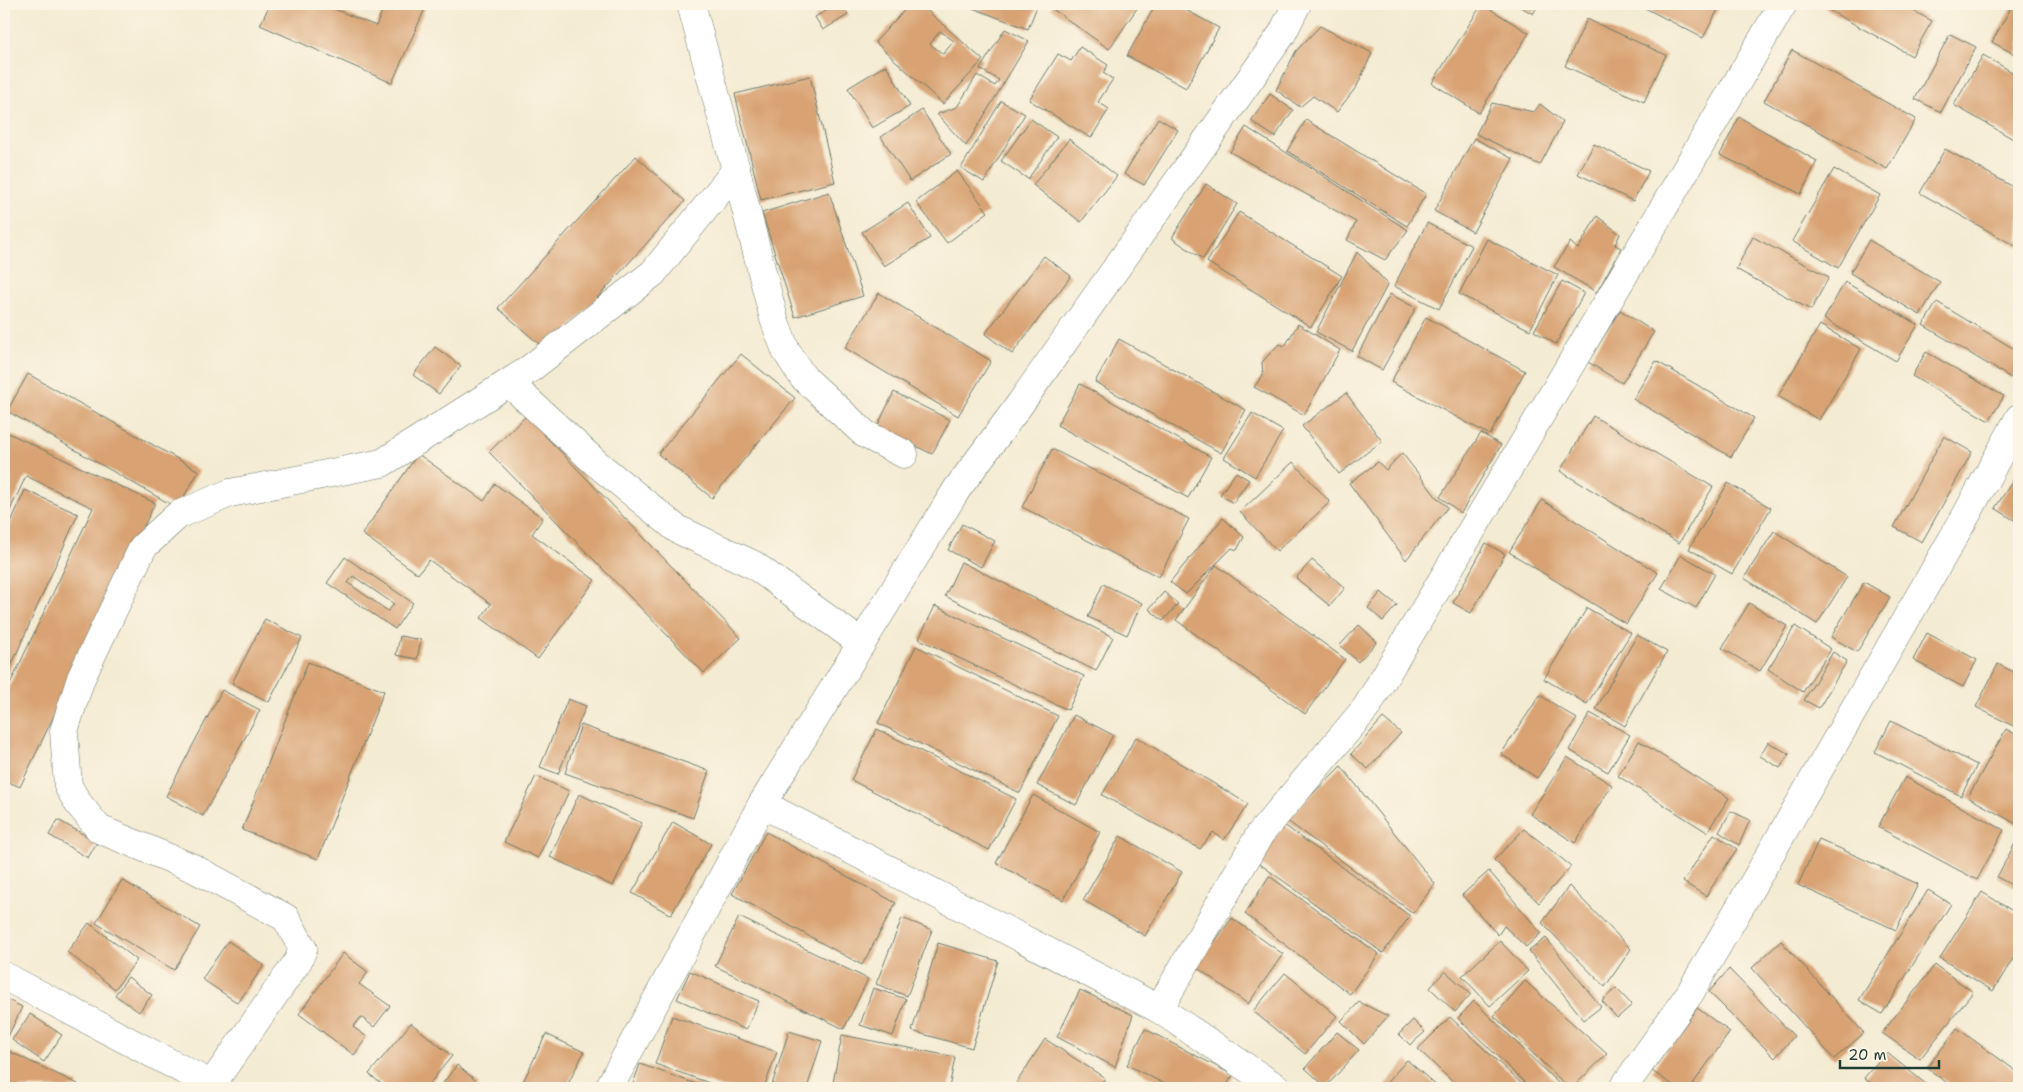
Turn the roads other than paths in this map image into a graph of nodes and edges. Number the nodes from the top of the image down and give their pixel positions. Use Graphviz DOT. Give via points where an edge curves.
graph roads {
  1 [pos="691,4"];
  2 [pos="1298,4"];
  3 [pos="1783,4"];
  4 [pos="736,170"];
  5 [pos="509,383"];
  6 [pos="2019,418"];
  7 [pos="904,454"];
  8 [pos="861,643"];
  9 [pos="762,804"];
  10 [pos="4,976"];
  11 [pos="1159,1009"];
  12 [pos="215,1086"];
  13 [pos="609,1088"];
  14 [pos="1277,1088"];
  15 [pos="1623,1088"];
  1 -- 4 [label="street"];
  2 -- 8 [label="street" via="1282,34 957,489"];
  3 -- 11 [label="street" via="1366,708 1260,834"];
  4 -- 5 [label="street" via="653,273"];
  4 -- 7 [label="street" via="774,319 786,351 803,377 865,434"];
  5 -- 8 [label="street" via="596,463 677,529 754,565"];
  5 -- 12 [label="street" via="382,463 230,493 178,515 143,547 81,678 64,731 68,786 99,829 193,868 286,918 303,949"];
  6 -- 15 [label="street" via="1690,993"];
  8 -- 9 [label="street"];
  9 -- 11 [label="street"];
  9 -- 13 [label="street"];
  10 -- 12 [label="street"];
  11 -- 14 [label="street"];
}
